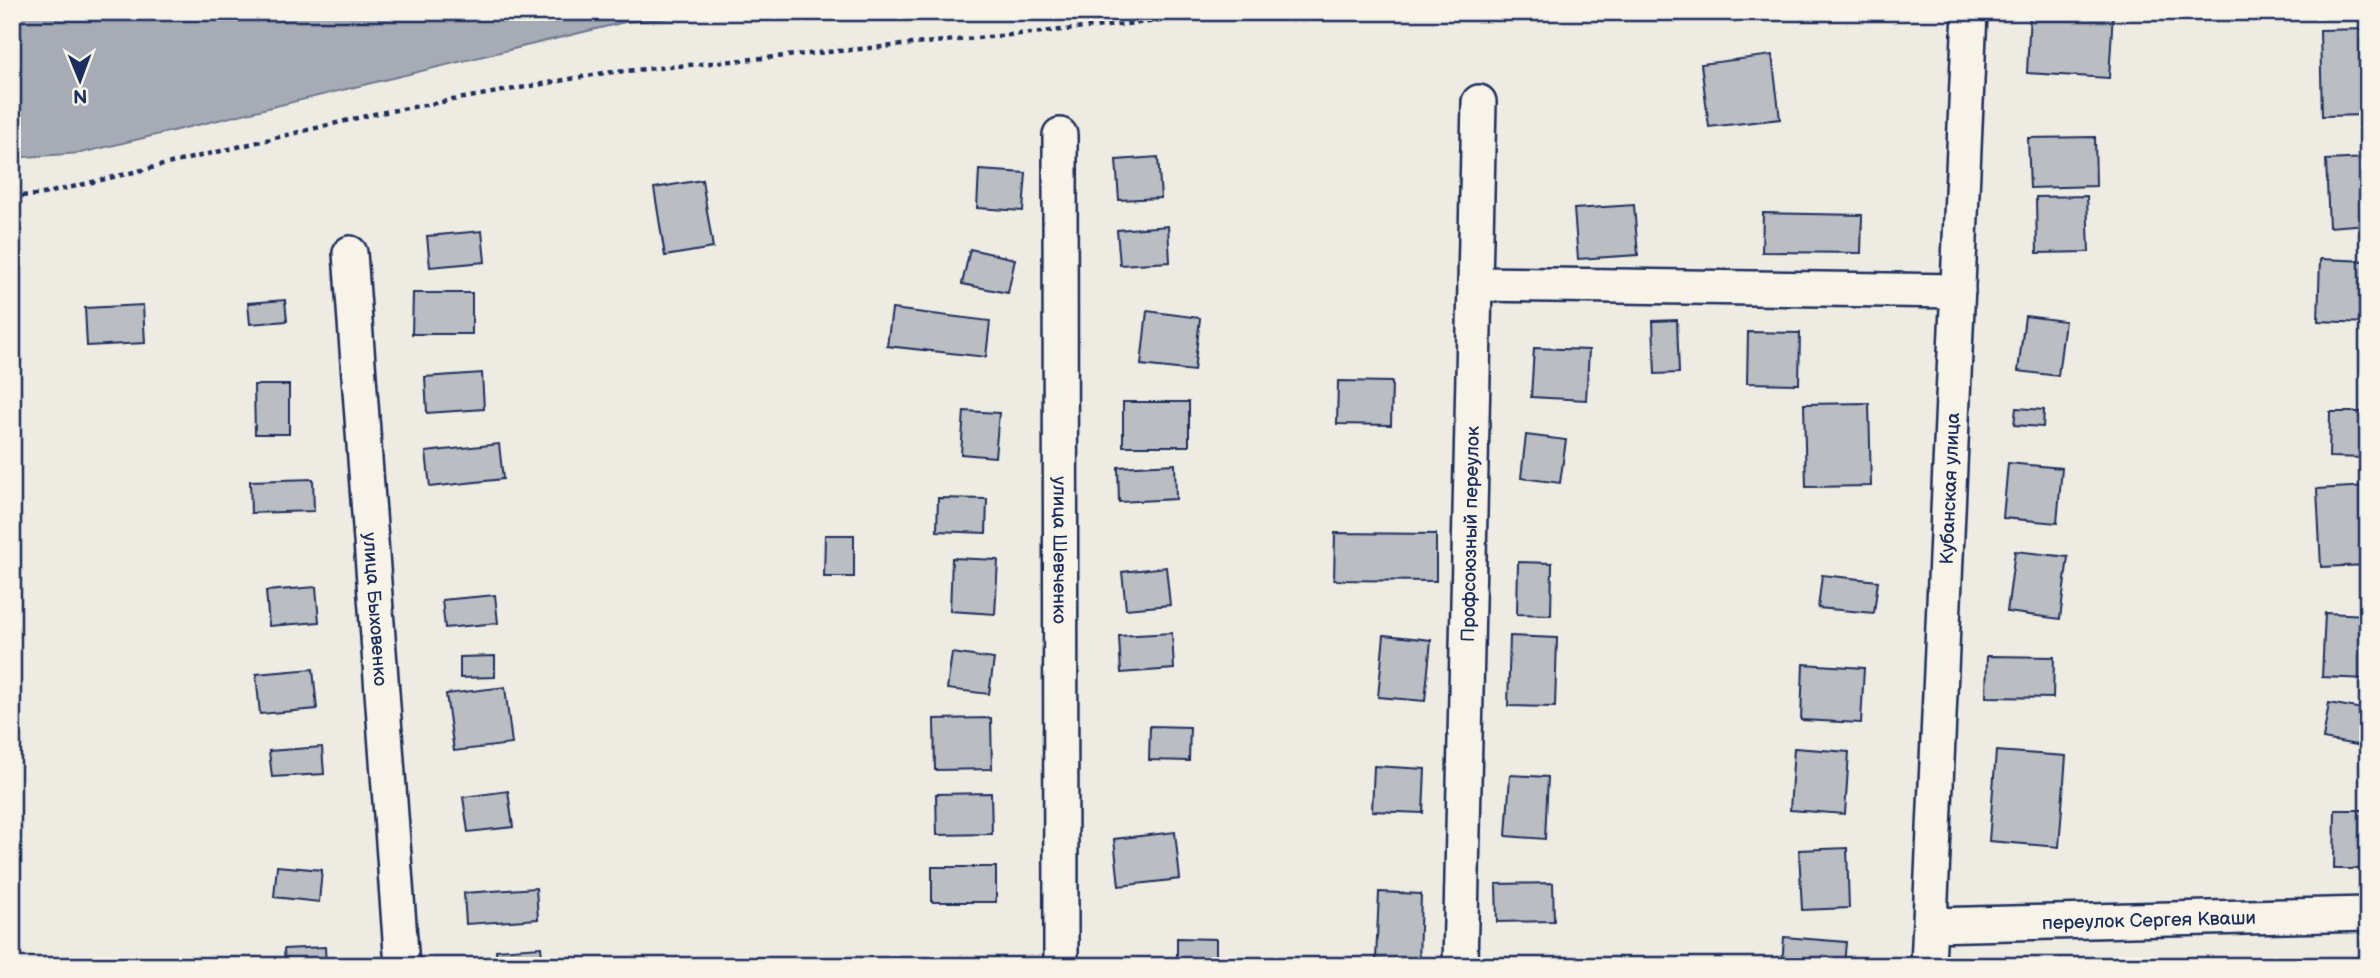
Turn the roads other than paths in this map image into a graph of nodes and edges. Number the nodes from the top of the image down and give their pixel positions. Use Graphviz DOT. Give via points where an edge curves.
graph roads {
  1 [pos="1970,12"];
  2 [pos="1479,102"];
  3 [pos="1060,135"];
  4 [pos="350,253"];
  5 [pos="1475,284"];
  6 [pos="1958,292"];
  7 [pos="2368,914"];
  8 [pos="1930,925"];
  9 [pos="402,966"];
  10 [pos="1061,966"];
  11 [pos="1460,966"];
  12 [pos="1928,966"];
  1 -- 6 [label="street, Кубанская улица"];
  2 -- 5 [label="street, Профсоюзный переулок"];
  3 -- 10 [label="street, улица Шевченко"];
  4 -- 9 [label="street, улица Быховенко"];
  5 -- 6 [label="street"];
  5 -- 11 [label="street, Профсоюзный переулок"];
  6 -- 8 [label="street, Кубанская улица"];
  7 -- 8 [label="street, переулок Сергея Кваши"];
  8 -- 12 [label="street, Кубанская улица"];
}
